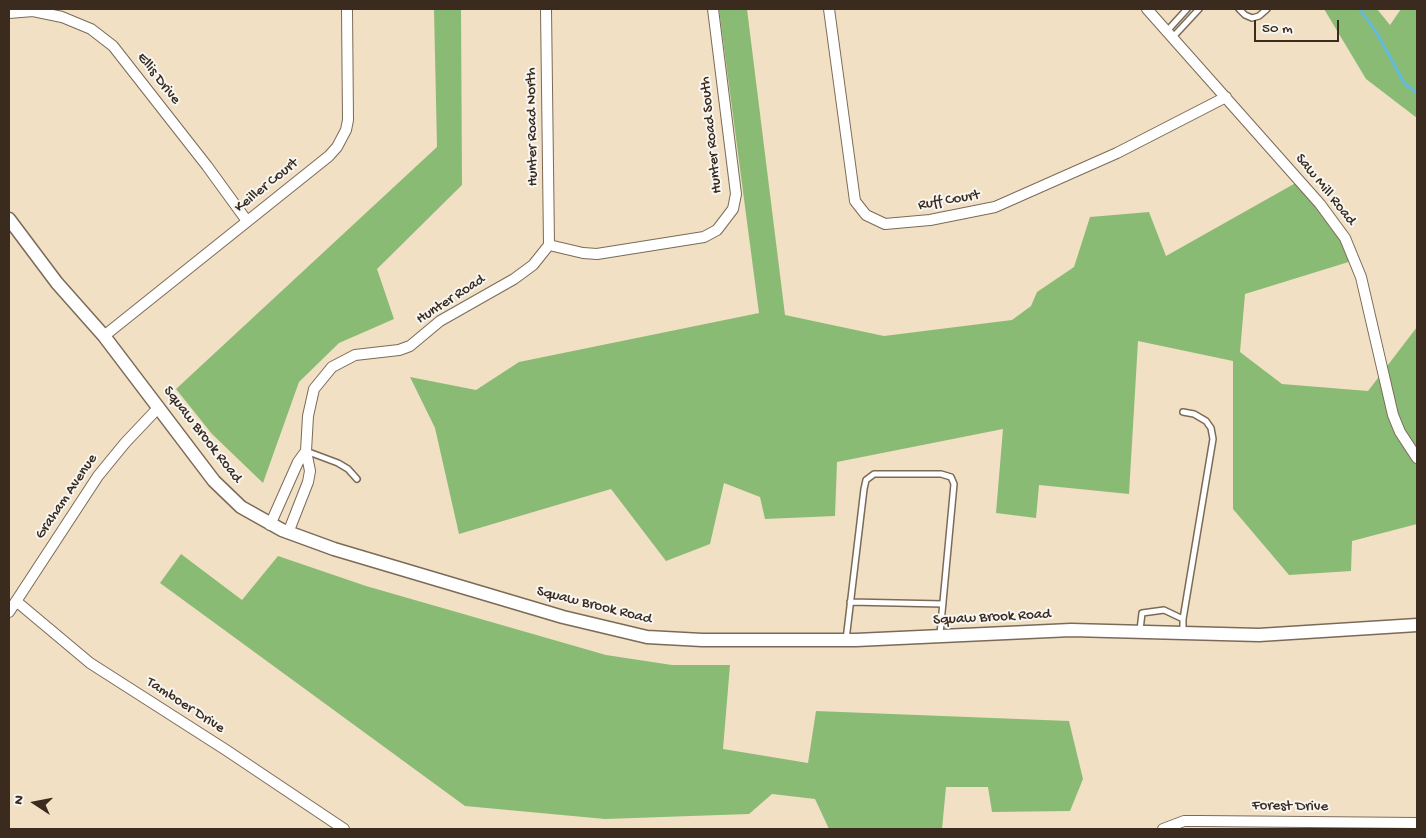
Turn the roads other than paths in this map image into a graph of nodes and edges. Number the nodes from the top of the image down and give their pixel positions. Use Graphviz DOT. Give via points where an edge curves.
graph roads {
  1 [pos="347,9"];
  2 [pos="546,9"];
  3 [pos="713,9"];
  4 [pos="829,9"];
  5 [pos="1147,9"];
  6 [pos="1187,9"];
  7 [pos="1199,9"];
  8 [pos="1239,9"];
  9 [pos="1267,9"];
  10 [pos="9,13"];
  11 [pos="1170,34"];
  12 [pos="1226,97"];
  13 [pos="9,219"];
  14 [pos="247,221"];
  15 [pos="549,245"];
  16 [pos="104,336"];
  17 [pos="159,407"];
  18 [pos="1183,412"];
  19 [pos="306,451"];
  20 [pos="1417,458"];
  21 [pos="357,479"];
  22 [pos="270,525"];
  23 [pos="288,533"];
  24 [pos="16,601"];
  25 [pos="850,602"];
  26 [pos="942,604"];
  27 [pos="9,612"];
  28 [pos="1417,625"];
  29 [pos="1183,626"];
  30 [pos="1140,631"];
  31 [pos="939,637"];
  32 [pos="846,640"];
  33 [pos="1417,823"];
  34 [pos="344,829"];
  35 [pos="1163,829"];
  1 -- 14 [label="street, Keiller Court" via="348,120 343,139 329,156"];
  2 -- 15 [label="street, Hunter Road North"];
  3 -- 15 [label="street, Hunter Road South" via="736,194 729,214 717,230 704,237 597,254"];
  4 -- 12 [label="street, Ruff Court" via="855,201 866,216 885,224 930,220 995,207 1117,154"];
  5 -- 11 [label="street, Saw Mill Road"];
  6 -- 11 [label="lane"];
  7 -- 11 [label="lane"];
  8 -- 9 [label="lane" via="1252,18"];
  10 -- 14 [label="street, Ellis Drive" via="33,11 62,17 91,28 113,46"];
  11 -- 12 [label="street, Saw Mill Road"];
  12 -- 20 [label="street, Saw Mill Road" via="1320,204 1345,238 1361,277 1394,415 1400,432"];
  13 -- 16 [label="street, Squaw Brook Road" via="57,283"];
  14 -- 16 [label="street, Keiller Court"];
  15 -- 19 [label="street, Hunter Road" via="527,270 440,321 410,346 355,355 332,367 314,389"];
  16 -- 17 [label="street, Squaw Brook Road"];
  17 -- 22 [label="street, Squaw Brook Road" via="229,497"];
  17 -- 24 [label="street, Graham Avenue" via="98,476"];
  18 -- 29 [label="lane" via="1206,421 1211,428 1212,439"];
  19 -- 21 [label="lane" via="338,462"];
  19 -- 22 [label="street, Hunter Road"];
  19 -- 23 [label="street, Hunter Road" via="310,471 308,482"];
  22 -- 23 [label="street, Squaw Brook Road"];
  23 -- 32 [label="street, Squaw Brook Road" via="563,617 647,637"];
  24 -- 27 [label="street, Graham Avenue"];
  24 -- 34 [label="street, Tamboer Drive" via="97,668"];
  25 -- 26 [label="lane"];
  25 -- 26 [label="lane" via="866,480 874,474 940,474 950,477 954,484"];
  25 -- 32 [label="lane"];
  26 -- 31 [label="lane"];
  28 -- 29 [label="street, Squaw Brook Road" via="1259,635"];
  29 -- 30 [label="street, Squaw Brook Road"];
  29 -- 30 [label="lane" via="1164,610 1147,611 1142,613"];
  30 -- 31 [label="street, Squaw Brook Road" via="1071,630"];
  31 -- 32 [label="street, Squaw Brook Road"];
  33 -- 35 [label="street, Forest Drive" via="1184,821"];
}
